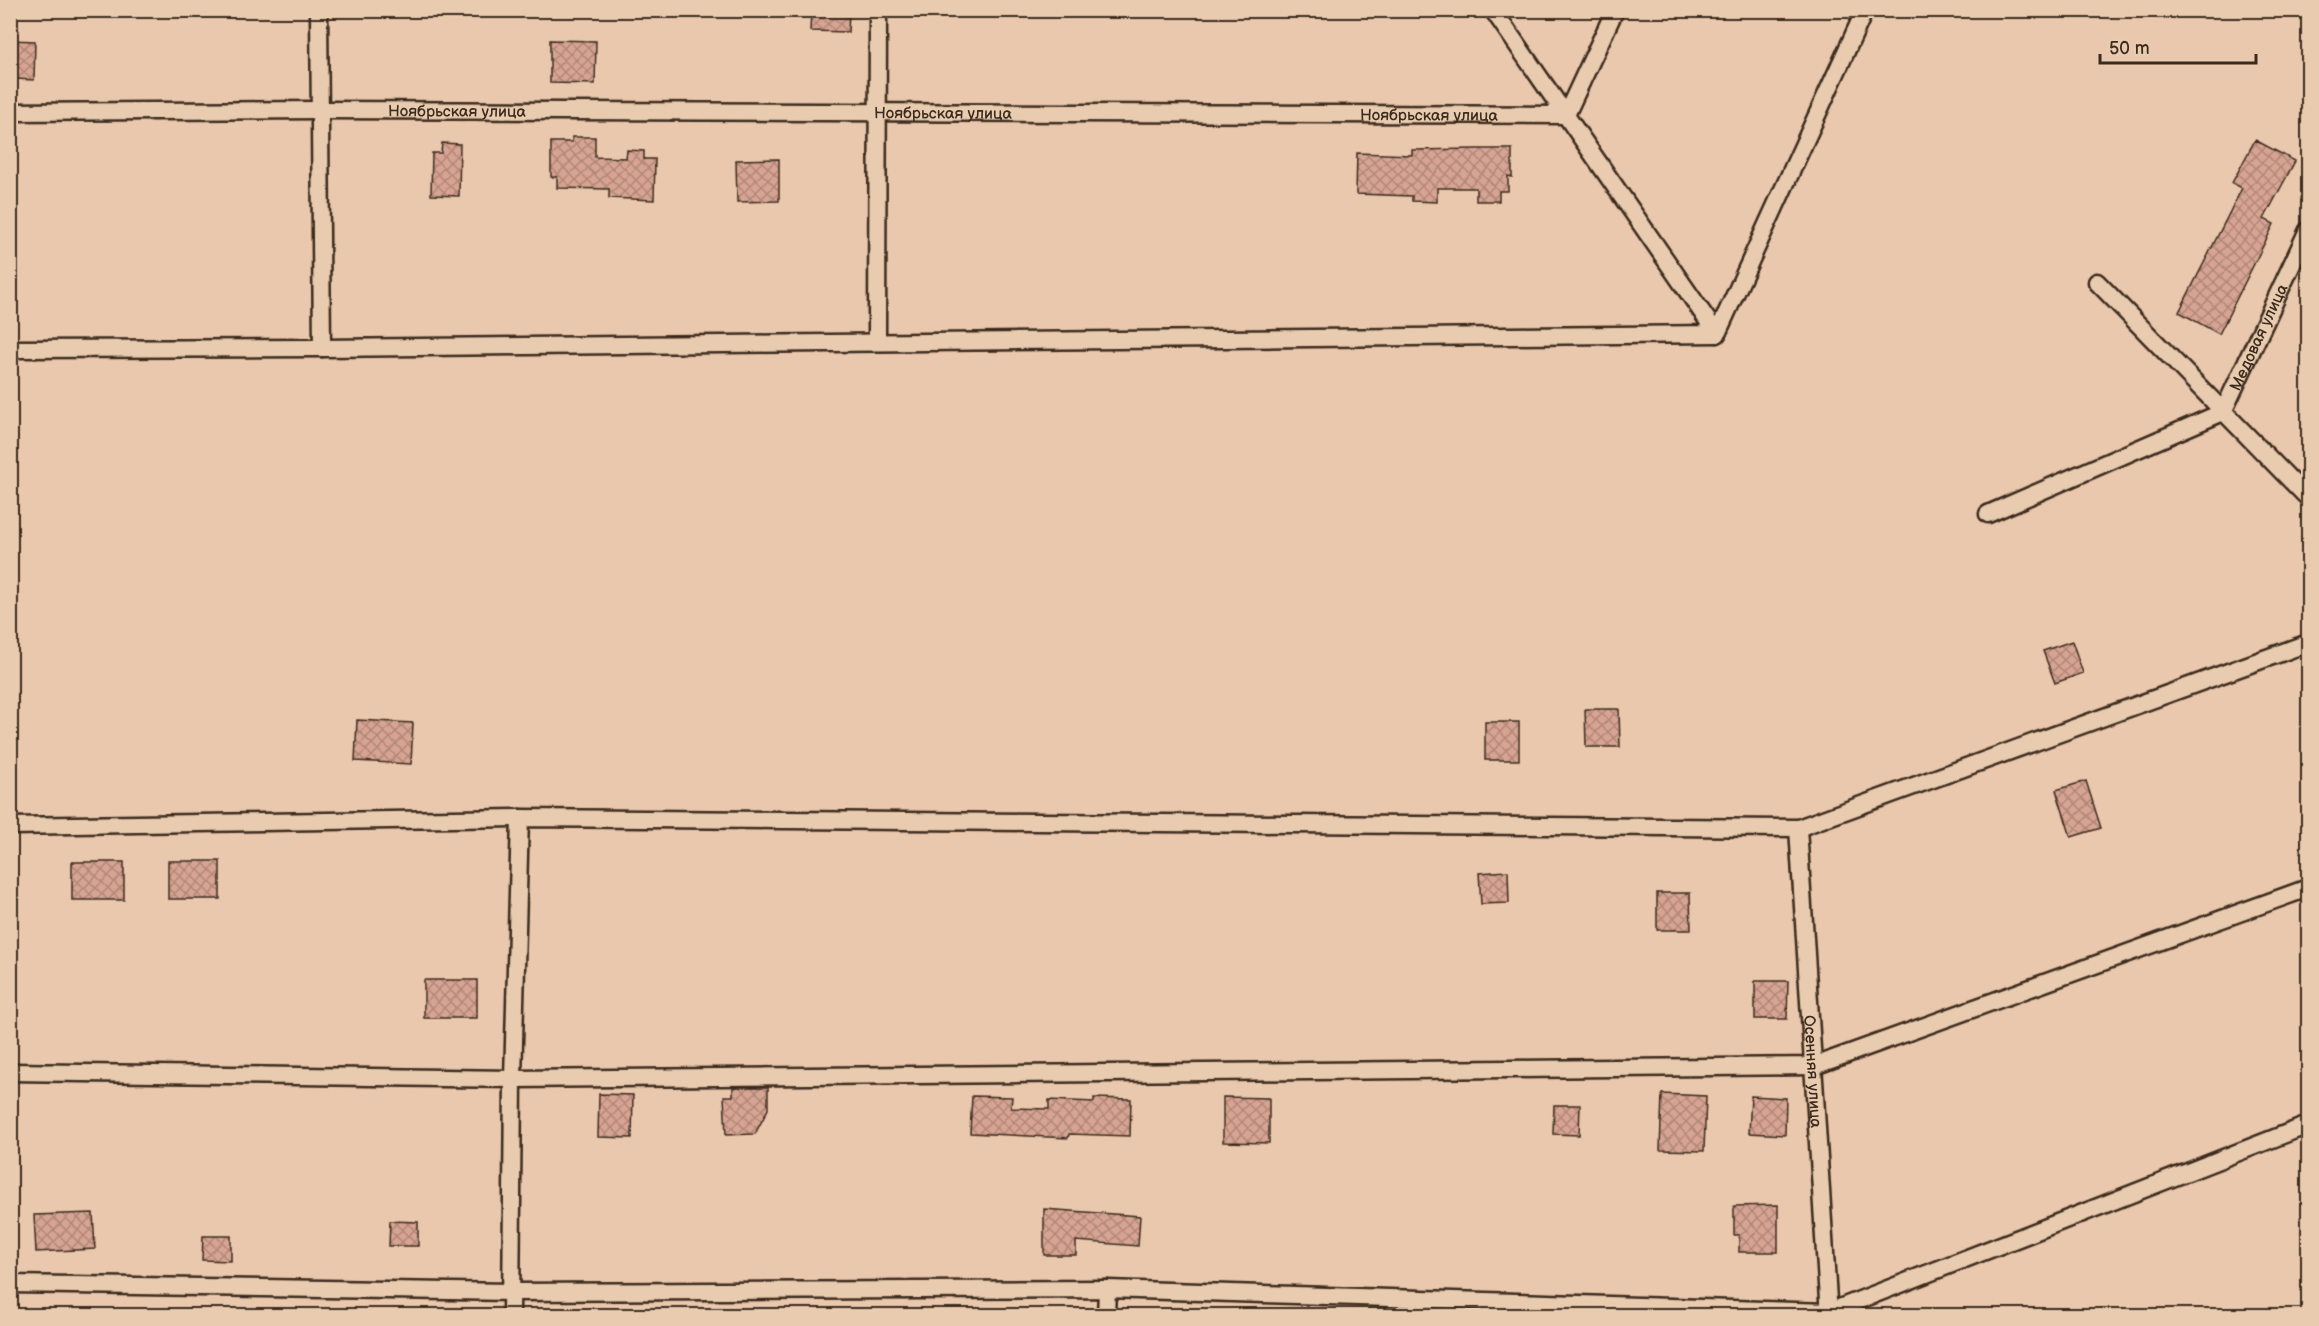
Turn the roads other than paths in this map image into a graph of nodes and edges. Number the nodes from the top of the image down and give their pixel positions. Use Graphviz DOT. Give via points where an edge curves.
graph roads {
  1 [pos="318,10"];
  2 [pos="878,10"];
  3 [pos="1494,10"];
  4 [pos="1615,10"];
  5 [pos="1865,10"];
  6 [pos="320,110"];
  7 [pos="10,112"];
  8 [pos="878,112"];
  9 [pos="1566,116"];
  10 [pos="2308,230"];
  11 [pos="2097,282"];
  12 [pos="1717,334"];
  13 [pos="877,342"];
  14 [pos="322,348"];
  15 [pos="10,349"];
  16 [pos="2223,412"];
  17 [pos="2308,498"];
  18 [pos="1988,514"];
  19 [pos="2308,643"];
  20 [pos="520,818"];
  21 [pos="10,826"];
  22 [pos="1798,828"];
  23 [pos="2308,888"];
  24 [pos="1814,1066"];
  25 [pos="10,1072"];
  26 [pos="513,1079"];
  27 [pos="2308,1125"];
  28 [pos="10,1284"];
  29 [pos="1107,1288"];
  30 [pos="512,1292"];
  31 [pos="1829,1314"];
  32 [pos="512,1316"];
  33 [pos="1106,1316"];
  1 -- 6 [label="street"];
  2 -- 8 [label="street"];
  3 -- 9 [label="street"];
  4 -- 9 [label="street"];
  5 -- 12 [label="street"];
  6 -- 7 [label="street, Ноябрьская улица"];
  6 -- 8 [label="street, Ноябрьская улица"];
  6 -- 14 [label="street"];
  8 -- 9 [label="street, Ноябрьская улица"];
  8 -- 13 [label="street"];
  9 -- 12 [label="street"];
  10 -- 16 [label="street, Медовая улица"];
  11 -- 16 [label="street"];
  12 -- 13 [label="street"];
  13 -- 14 [label="street"];
  14 -- 15 [label="street"];
  16 -- 17 [label="street"];
  16 -- 18 [label="street"];
  19 -- 22 [label="street"];
  20 -- 21 [label="street"];
  20 -- 22 [label="street"];
  20 -- 26 [label="street"];
  22 -- 24 [label="street, Осенняя улица"];
  23 -- 24 [label="street"];
  24 -- 26 [label="street"];
  24 -- 31 [label="street, Осенняя улица"];
  25 -- 26 [label="street"];
  26 -- 30 [label="street"];
  27 -- 31 [label="street"];
  28 -- 30 [label="street"];
  29 -- 30 [label="street"];
  29 -- 31 [label="street"];
  29 -- 33 [label="street"];
  30 -- 32 [label="street"];
}
